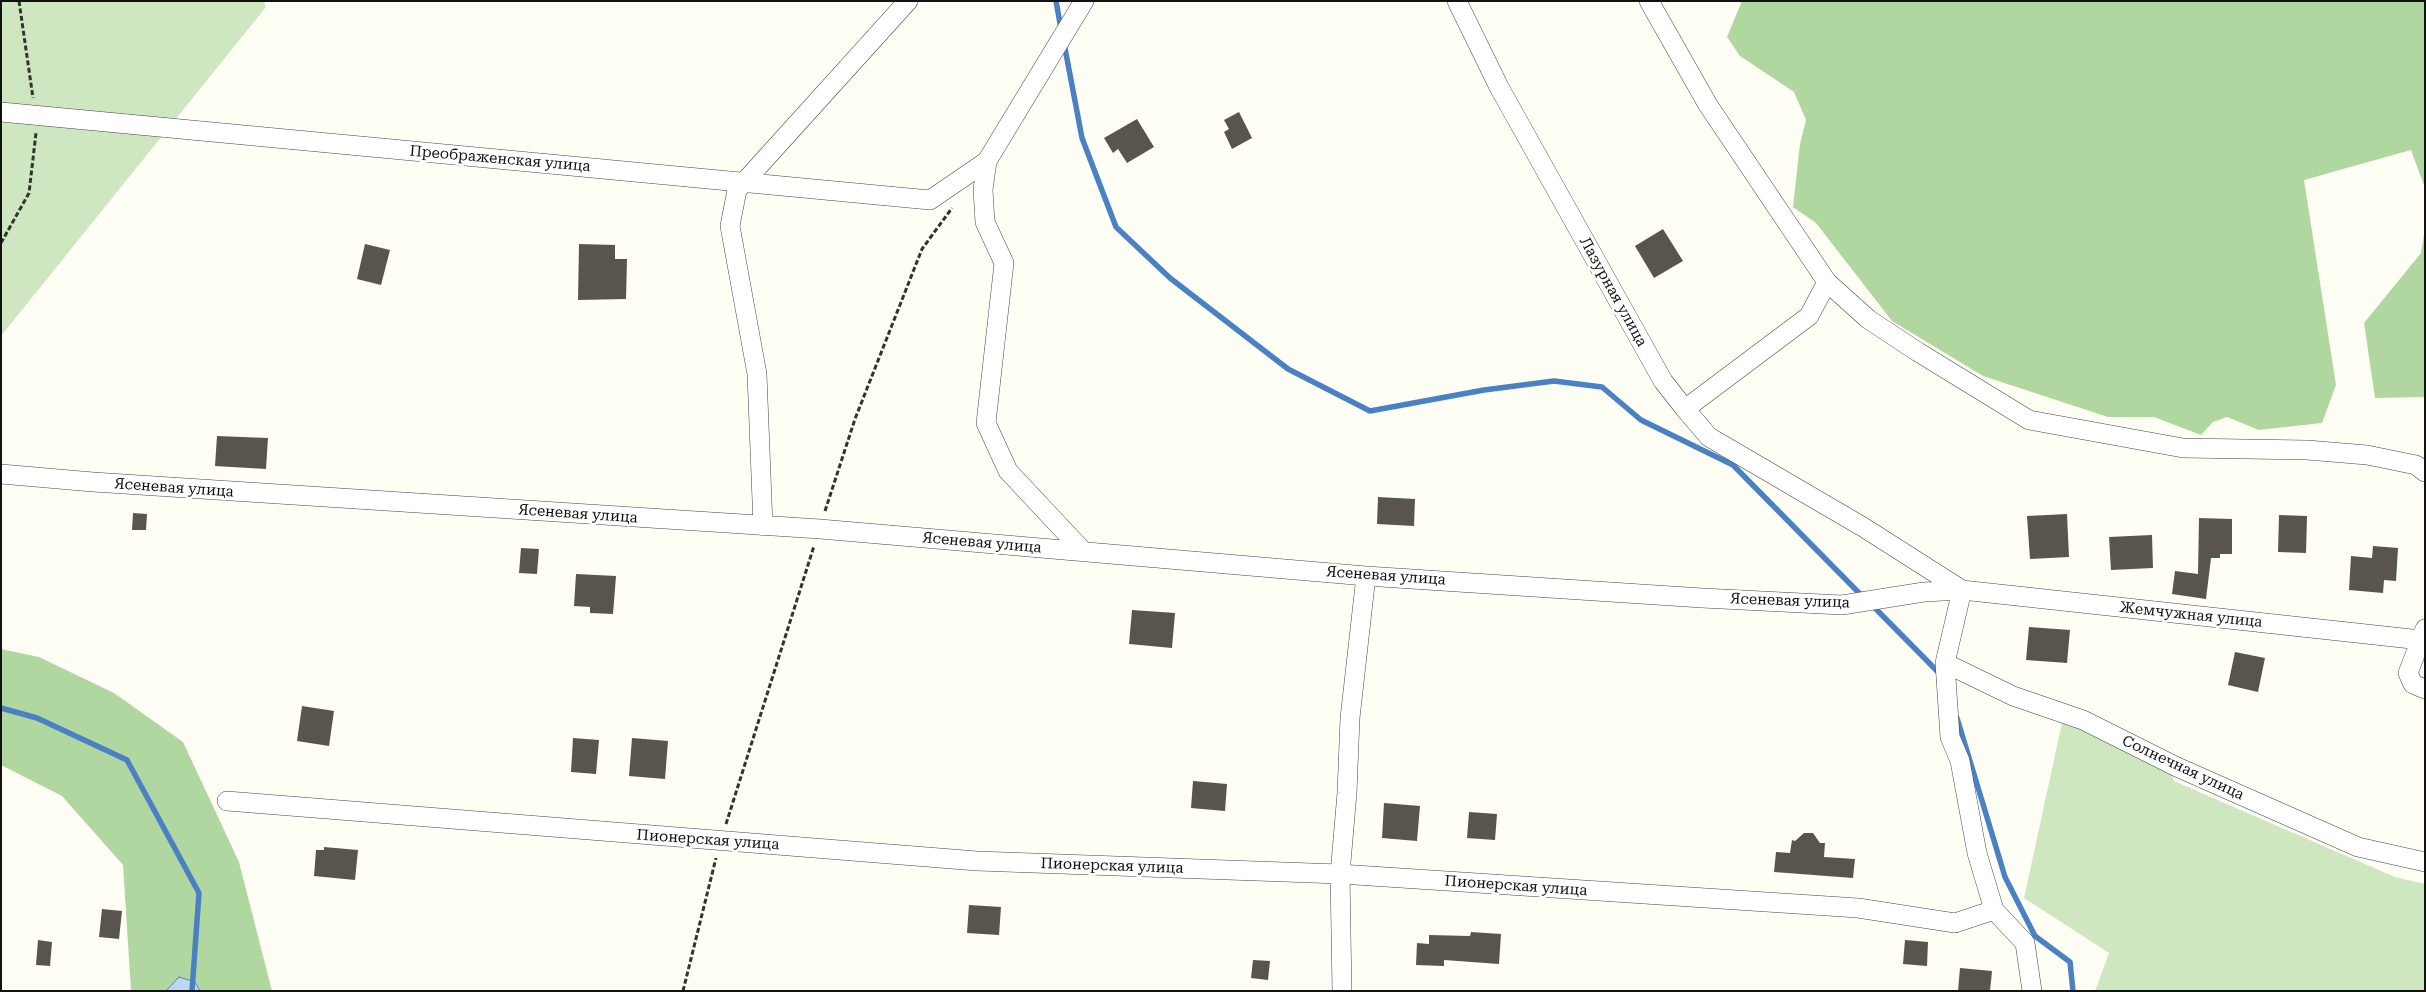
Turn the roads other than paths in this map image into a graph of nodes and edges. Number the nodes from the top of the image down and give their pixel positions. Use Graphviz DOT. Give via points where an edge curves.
graph roads {
  1 [pos="908,1"];
  2 [pos="1084,1"];
  3 [pos="1457,1"];
  4 [pos="1650,1"];
  5 [pos="1,112"];
  6 [pos="987,161"];
  7 [pos="744,182"];
  8 [pos="1827,282"];
  9 [pos="1685,409"];
  10 [pos="2422,473"];
  11 [pos="1,474"];
  12 [pos="763,526"];
  13 [pos="1083,551"];
  14 [pos="1366,576"];
  15 [pos="1962,590"];
  16 [pos="2423,635"];
  17 [pos="1945,662"];
  18 [pos="2425,689"];
  19 [pos="227,801"];
  20 [pos="2425,862"];
  21 [pos="1340,874"];
  22 [pos="1994,910"];
  23 [pos="1342,991"];
  24 [pos="2032,991"];
  1 -- 7 [label="street"];
  2 -- 6 [label="street"];
  3 -- 9 [label="street, Лазурная улица" via="1499,87 1663,381"];
  4 -- 8 [label="street" via="1708,105"];
  5 -- 7 [label="street, Преображенская улица"];
  6 -- 7 [label="street, Преображенская улица" via="930,200"];
  6 -- 13 [label="street" via="983,190 985,222 1004,264 986,424 1008,472"];
  7 -- 12 [label="street" via="737,190 730,226 757,374"];
  8 -- 9 [label="street" via="1809,316"];
  8 -- 10 [label="street" via="1868,319 2029,420 2182,448 2307,450 2367,455"];
  9 -- 15 [label="street, Лазурная улица" via="1709,437 1863,527"];
  11 -- 12 [label="street, Ясеневая улица"];
  12 -- 13 [label="street, Ясеневая улица"];
  13 -- 14 [label="street, Ясеневая улица"];
  14 -- 15 [label="street, Ясеневая улица" via="1842,605 1924,592"];
  14 -- 21 [label="street" via="1350,718"];
  15 -- 16 [label="street, Жемчужная улица"];
  15 -- 17 [label="street"];
  16 -- 18 [label="street, Жемчужная улица" via="2408,673 2413,684"];
  17 -- 20 [label="street, Солнечная улица" via="2014,696 2083,720 2177,767 2350,844"];
  17 -- 22 [label="street" via="1950,737 1960,761 1977,853"];
  19 -- 21 [label="street, Пионерская улица" via="977,861"];
  21 -- 22 [label="street, Пионерская улица" via="1858,908 1955,923"];
  21 -- 23 [label="street"];
  22 -- 24 [label="street" via="2025,943"];
}
